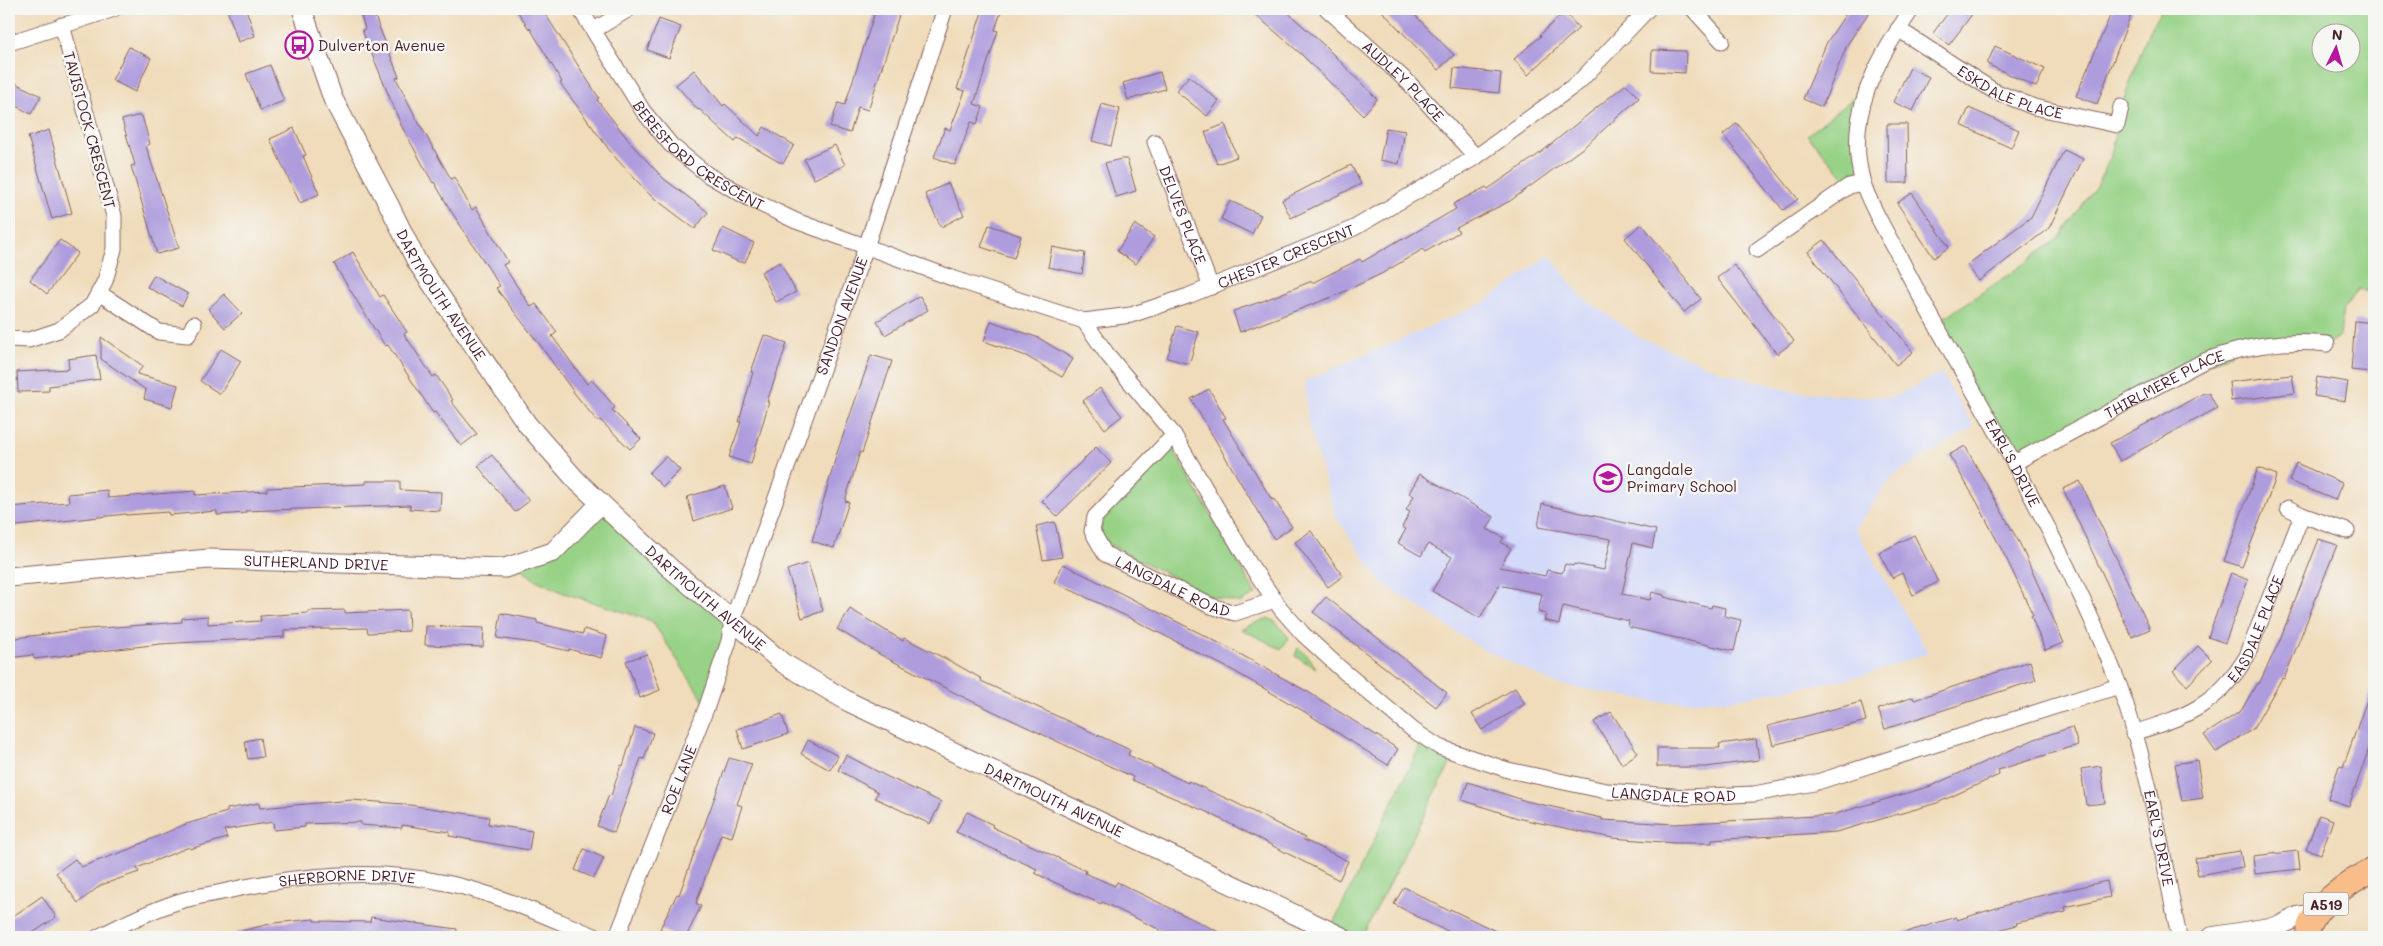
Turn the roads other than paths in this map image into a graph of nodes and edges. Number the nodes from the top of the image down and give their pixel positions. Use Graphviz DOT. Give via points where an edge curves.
graph roads {
  1 [pos="114,9"];
  2 [pos="302,9"];
  3 [pos="580,9"];
  4 [pos="629,9"];
  5 [pos="945,9"];
  6 [pos="1327,9"];
  7 [pos="1648,9"];
  8 [pos="1693,9"];
  9 [pos="1912,9"];
  10 [pos="62,25"];
  11 [pos="1898,29"];
  12 [pos="594,30"];
  13 [pos="1722,42"];
  14 [pos="9,43"];
  15 [pos="2121,107"];
  16 [pos="1155,142"];
  17 [pos="1476,157"];
  18 [pos="1864,183"];
  19 [pos="866,247"];
  20 [pos="1757,250"];
  21 [pos="1211,287"];
  22 [pos="99,293"];
  23 [pos="1084,320"];
  24 [pos="194,324"];
  25 [pos="9,339"];
  26 [pos="2327,344"];
  27 [pos="1174,434"];
  28 [pos="2014,463"];
  29 [pos="601,503"];
  30 [pos="2288,508"];
  31 [pos="2302,515"];
  32 [pos="2347,531"];
  33 [pos="9,577"];
  34 [pos="1275,600"];
  35 [pos="732,621"];
  36 [pos="2119,686"];
  37 [pos="2134,733"];
  38 [pos="2374,855"];
  39 [pos="2365,874"];
  40 [pos="2316,913"];
  41 [pos="2265,934"];
  42 [pos="98,937"];
  43 [pos="596,937"];
  44 [pos="617,937"];
  45 [pos="1342,937"];
  46 [pos="2179,937"];
  47 [pos="2211,937"];
  48 [pos="2308,937"];
  1 -- 10 [label="street"];
  2 -- 29 [label="street, DARTMOUTH AVENUE" via="332,99 417,262 527,424 576,480"];
  3 -- 12 [label="street, BERESFORD CRESCENT"];
  4 -- 12 [label="street"];
  5 -- 19 [label="street, SANDON AVENUE"];
  6 -- 17 [label="street, AUDLEY PLACE" via="1410,83"];
  7 -- 17 [label="street, CHESTER CRESCENT" via="1578,82"];
  8 -- 13 [label="street"];
  9 -- 11 [label="street, EARL'S DRIVE"];
  10 -- 14 [label="street"];
  10 -- 22 [label="street, TAVISTOCK CRESCENT" via="114,216 114,249"];
  11 -- 15 [label="street, ESKDALE PLACE" via="1994,91 2034,107 2117,125"];
  11 -- 18 [label="street, EARL'S DRIVE" via="1880,57 1863,104 1858,132"];
  12 -- 19 [label="street, BERESFORD CRESCENT" via="642,111 671,145 708,175 796,221"];
  16 -- 21 [label="street, DELVES PLACE"];
  17 -- 21 [label="street, CHESTER CRESCENT" via="1354,228"];
  18 -- 20 [label="street" via="1850,186"];
  18 -- 28 [label="street, EARL'S DRIVE" via="1907,273"];
  19 -- 23 [label="street, CHESTER CRESCENT"];
  19 -- 35 [label="street, SANDON AVENUE"];
  21 -- 23 [label="street, CHESTER CRESCENT" via="1131,315"];
  22 -- 24 [label="street" via="159,332 188,334"];
  22 -- 25 [label="street, TAVISTOCK CRESCENT" via="92,305 59,330 29,340"];
  23 -- 27 [label="street, LANGDALE ROAD" via="1107,354"];
  26 -- 28 [label="street, THIRLMERE PLACE" via="2282,342 2220,355"];
  27 -- 34 [label="street, LANGDALE ROAD" via="1249,563"];
  27 -- 34 [label="street, LANGDALE ROAD" via="1095,517 1092,531 1105,554 1211,606 1235,613"];
  28 -- 36 [label="street, EARL'S DRIVE" via="2065,561"];
  29 -- 33 [label="street, SUTHERLAND DRIVE" via="553,552 505,568 209,559"];
  29 -- 35 [label="street, DARTMOUTH AVENUE" via="648,550"];
  30 -- 31 [label="street"];
  31 -- 32 [label="street"];
  31 -- 37 [label="street, EASDALE PLACE" via="2238,672 2216,696 2190,714"];
  34 -- 36 [label="street, LANGDALE ROAD" via="1303,634 1340,668 1413,730 1439,746 1508,770 1606,791 1686,797 1754,794 1814,783"];
  35 -- 44 [label="street, ROE LANE" via="729,641 707,706"];
  35 -- 45 [label="street, DARTMOUTH AVENUE" via="783,663 848,702"];
  36 -- 37 [label="street, EARL'S DRIVE"];
  37 -- 46 [label="street, EARL'S DRIVE" via="2145,770"];
  38 -- 39 [label="main road, A519"];
  39 -- 40 [label="main road, A519"];
  40 -- 41 [label="street"];
  40 -- 48 [label="main road, A519"];
  41 -- 47 [label="street"];
  42 -- 43 [label="street, SHERBORNE DRIVE" via="178,902 310,876 368,873 451,884 521,906"];
}
